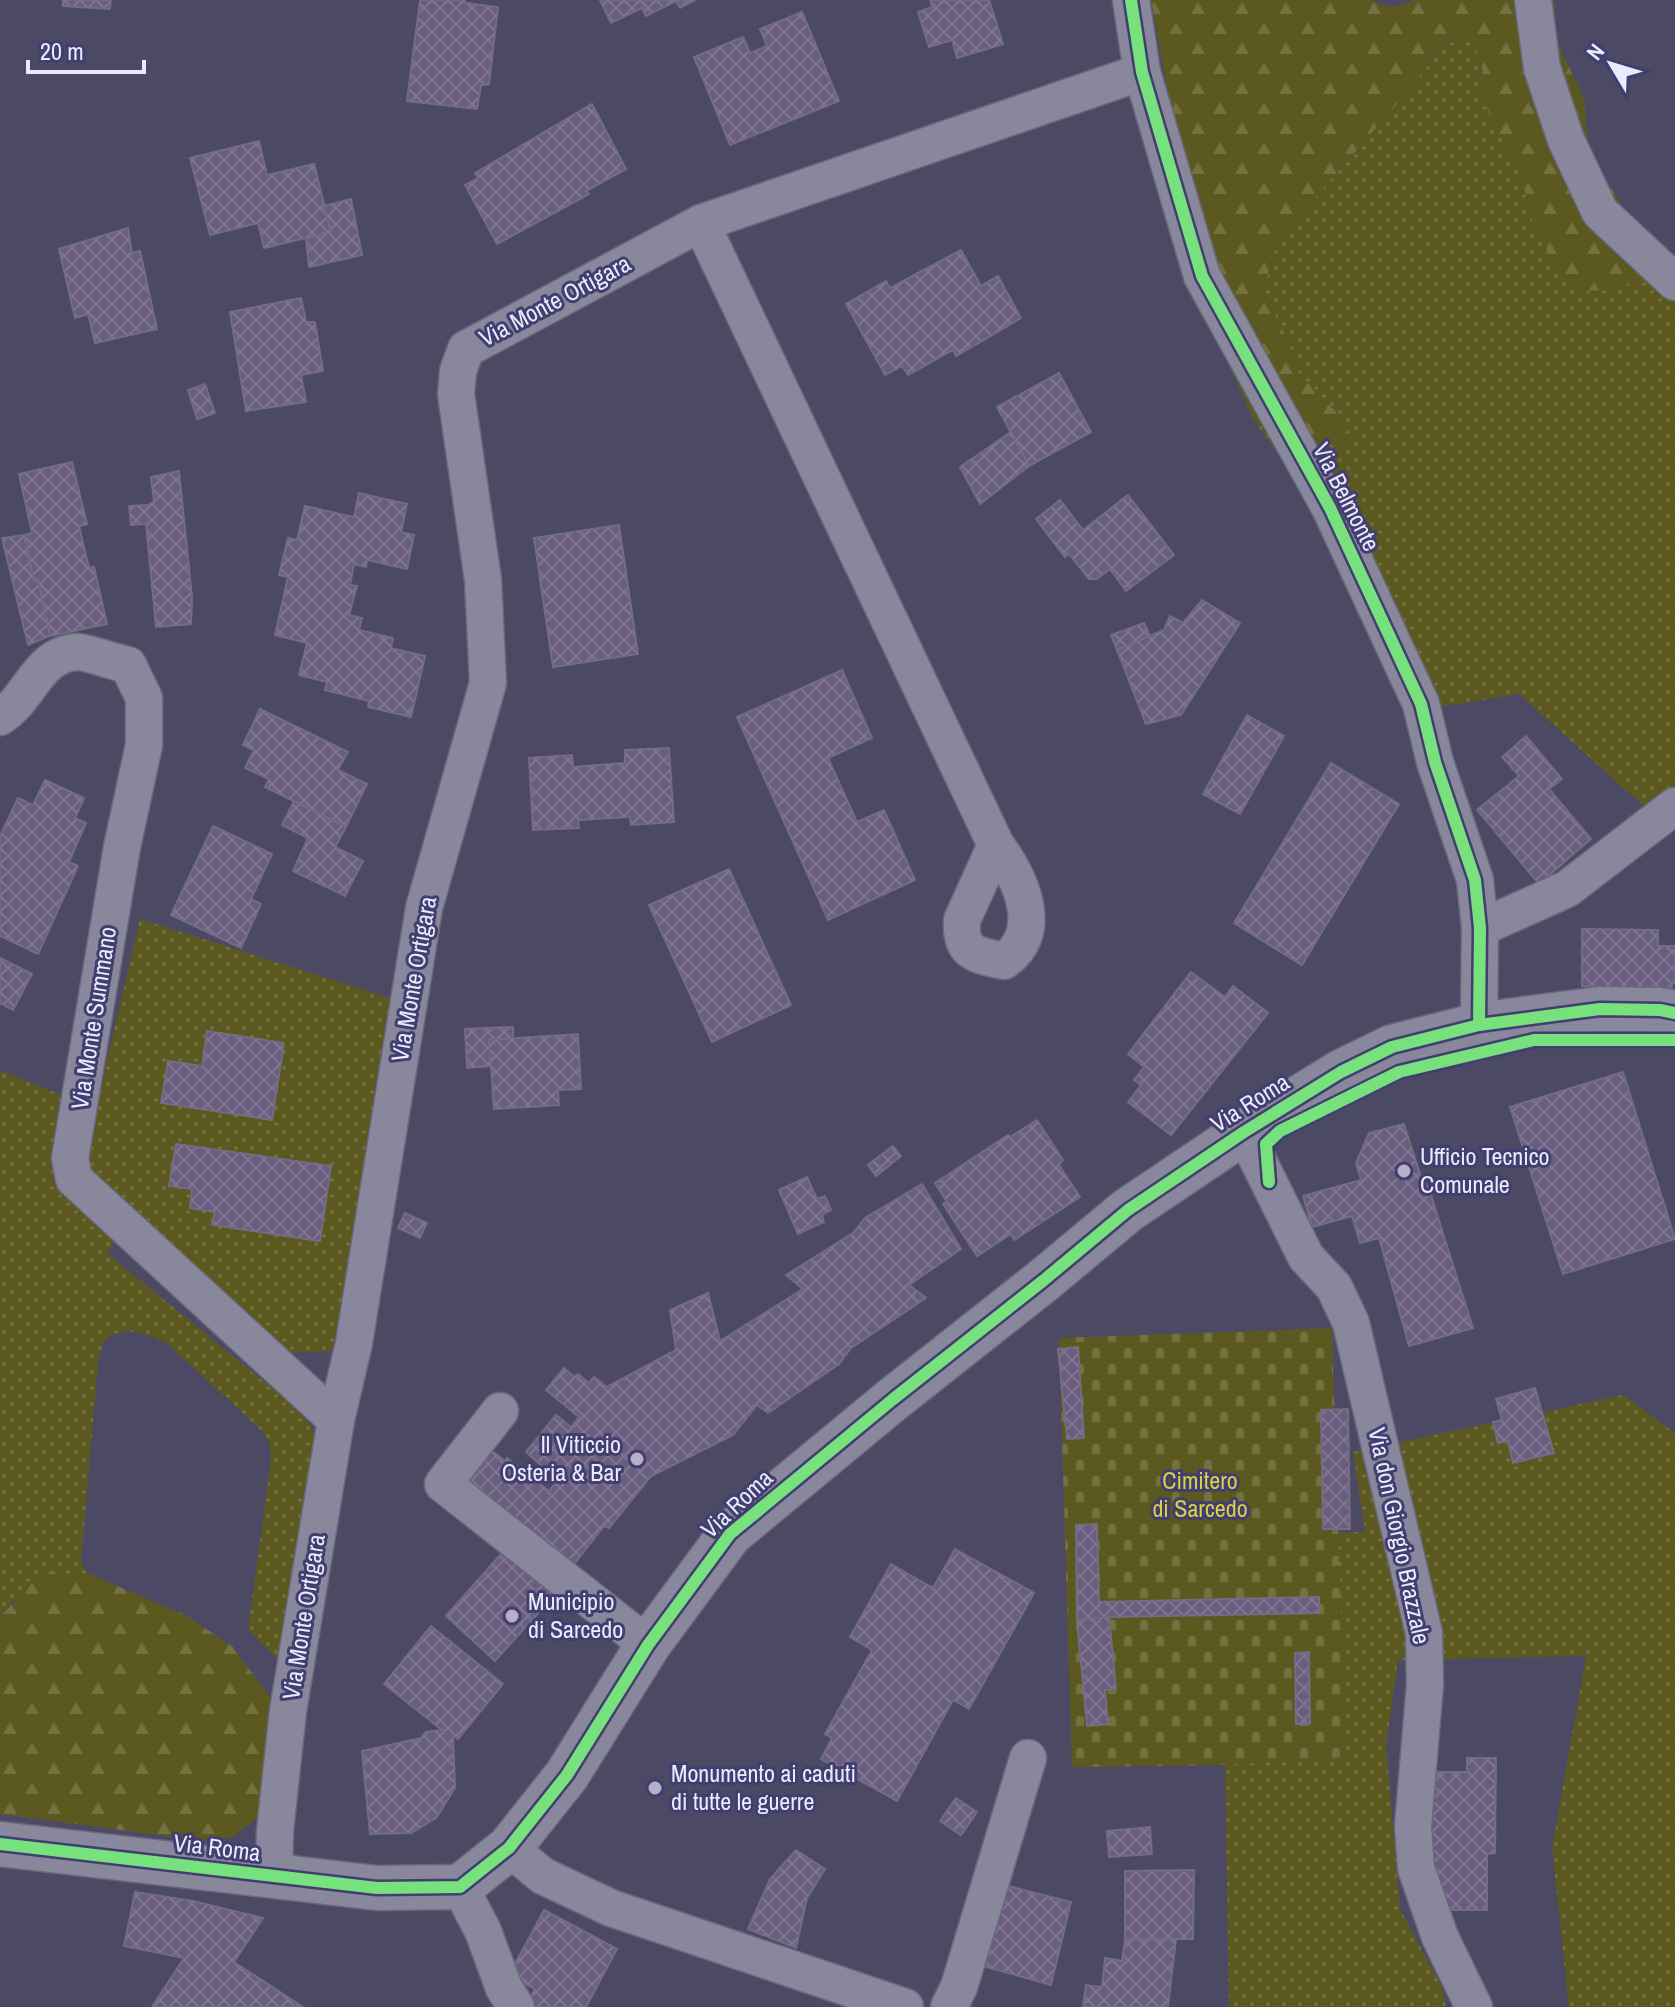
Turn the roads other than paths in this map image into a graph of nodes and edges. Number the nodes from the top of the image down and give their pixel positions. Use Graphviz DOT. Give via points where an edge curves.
graph roads {
  1 [pos="1131,0"];
  2 [pos="1533,0"];
  3 [pos="1142,72"];
  4 [pos="701,223"];
  5 [pos="1675,282"];
  6 [pos="0,717"];
  7 [pos="1675,806"];
  8 [pos="996,845"];
  9 [pos="1480,928"];
  10 [pos="1675,1013"];
  11 [pos="1479,1025"];
  12 [pos="1244,1132"];
  13 [pos="500,1411"];
  14 [pos="336,1420"];
  15 [pos="648,1645"];
  16 [pos="1028,1758"];
  17 [pos="0,1844"];
  18 [pos="509,1848"];
  19 [pos="274,1878"];
  20 [pos="460,1887"];
  21 [pos="516,2007"];
  22 [pos="905,2007"];
  23 [pos="950,2007"];
  24 [pos="1474,2007"];
  1 -- 3 [label="street, Via Belmonte"];
  2 -- 5 [label="street" via="1542,68 1566,140 1600,212"];
  3 -- 4 [label="street, Via Monte Ortigara"];
  3 -- 9 [label="street, Via Belmonte" via="1202,276 1330,508 1421,704 1475,880"];
  4 -- 8 [label="street"];
  4 -- 14 [label="street, Via Monte Ortigara" via="466,349 458,371 456,394 483,580 488,683 424,908 354,1343"];
  6 -- 14 [label="street, Via Monte Summano" via="15,708 48,662 81,652 128,665 144,698 144,745 70,1158 74,1179"];
  7 -- 9 [label="street" via="1567,889"];
  9 -- 11 [label="street, Via Belmonte"];
  10 -- 11 [label="street, Via Roma" via="1600,1009"];
  11 -- 12 [label="street, Via Roma" via="1392,1047"];
  12 -- 15 [label="street, Via Roma" via="1128,1210 730,1534"];
  12 -- 24 [label="street, Via don Giorgio Brazzale" via="1306,1257 1334,1287 1351,1323 1424,1633 1413,1826 1416,1868 1440,1937"];
  13 -- 15 [label="street" via="443,1484"];
  14 -- 19 [label="street, Via Monte Ortigara" via="288,1711"];
  15 -- 18 [label="street, Via Roma" via="567,1775"];
  16 -- 23 [label="street"];
  17 -- 19 [label="street, Via Roma"];
  18 -- 20 [label="street, Via Roma"];
  18 -- 22 [label="street" via="543,1876 611,1908"];
  19 -- 20 [label="street, Via Roma" via="377,1888"];
  20 -- 21 [label="street"];
}
